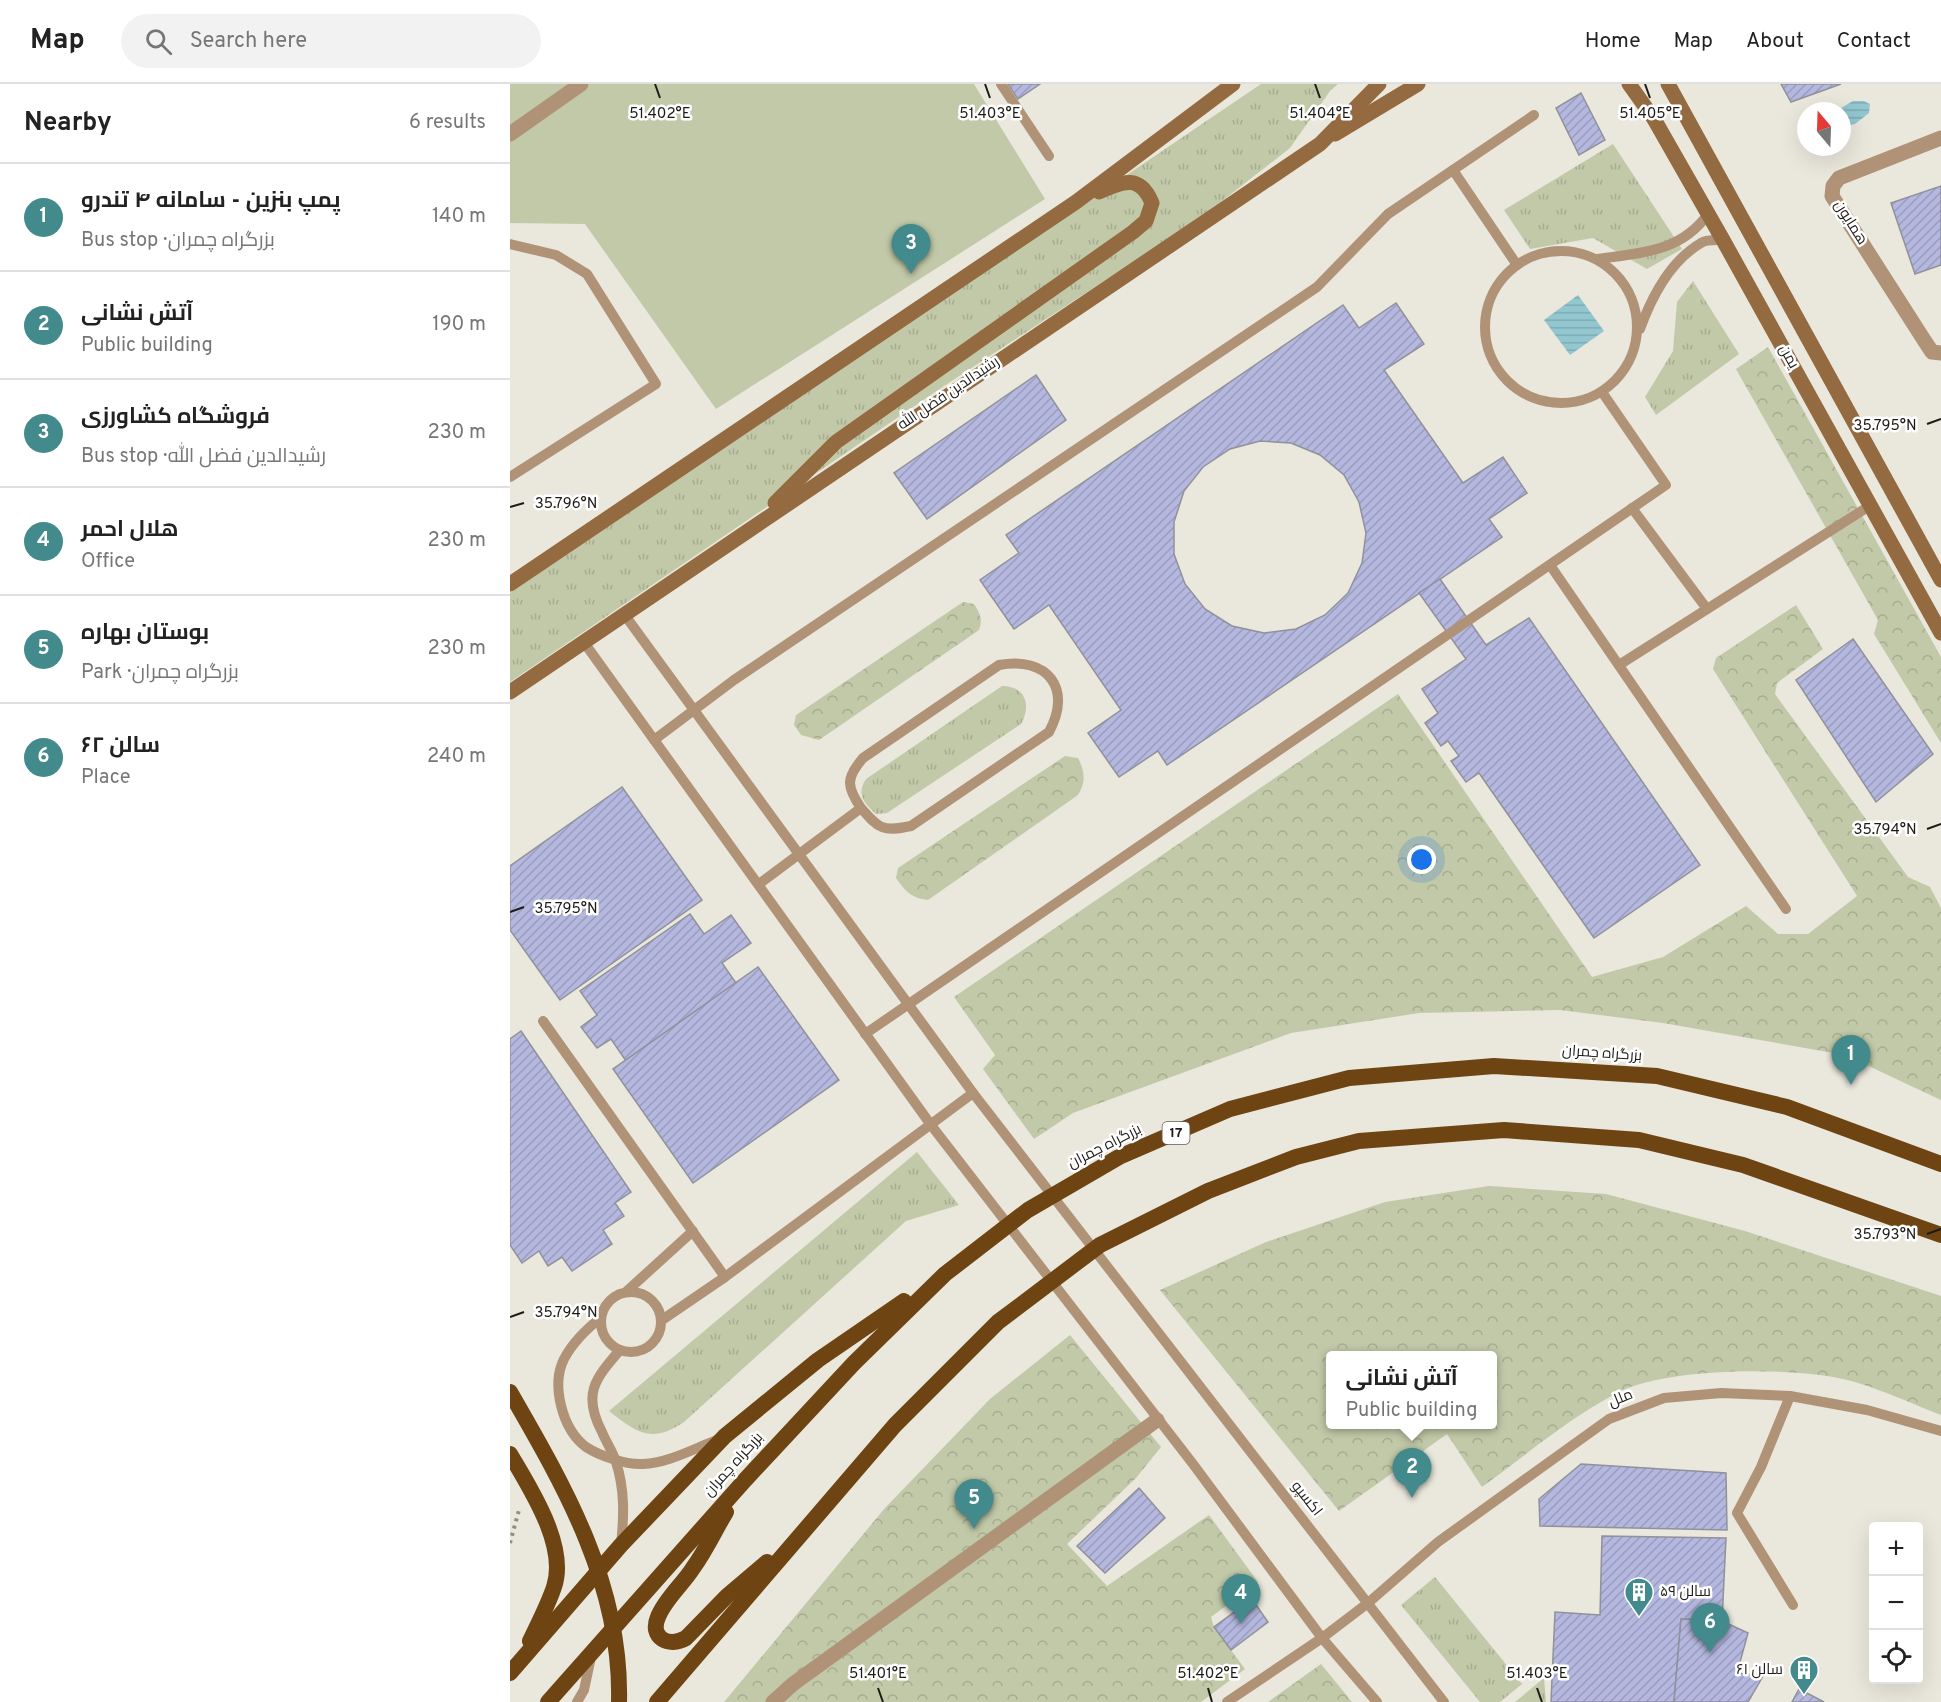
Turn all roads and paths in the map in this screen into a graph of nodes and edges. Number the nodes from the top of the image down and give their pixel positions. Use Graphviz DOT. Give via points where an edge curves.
graph roads {
  1 [pos="581,84"];
  2 [pos="1001,84"];
  3 [pos="1233,84"];
  4 [pos="1378,84"];
  5 [pos="1418,84"];
  6 [pos="1629,84"];
  7 [pos="1668,84"];
  8 [pos="1534,115"];
  9 [pos="510,134"];
  10 [pos="1941,138"];
  11 [pos="1320,144"];
  12 [pos="1049,156"];
  13 [pos="1453,170"];
  14 [pos="1076,202"];
  15 [pos="1708,214"];
  16 [pos="1723,240"];
  17 [pos="510,244"];
  18 [pos="1598,259"];
  19 [pos="1517,265"];
  20 [pos="1638,335"];
  21 [pos="1941,353"];
  22 [pos="1602,392"];
  23 [pos="510,477"];
  24 [pos="1871,505"];
  25 [pos="1632,508"];
  26 [pos="750,529"];
  27 [pos="1550,565"];
  28 [pos="1941,580"];
  29 [pos="510,584"];
  30 [pos="1707,609"];
  31 [pos="624,614"];
  32 [pos="1941,633"];
  33 [pos="583,641"];
  34 [pos="1619,665"];
  35 [pos="510,692"];
  36 [pos="694,710"];
  37 [pos="654,740"];
  38 [pos="861,808"];
  39 [pos="799,854"];
  40 [pos="759,884"];
  41 [pos="1786,909"];
  42 [pos="908,1004"];
  43 [pos="543,1021"];
  44 [pos="865,1034"];
  45 [pos="973,1093"];
  46 [pos="931,1125"];
  47 [pos="1941,1162"];
  48 [pos="693,1231"];
  49 [pos="1941,1235"];
  50 [pos="945,1274"];
  51 [pos="725,1277"];
  52 [pos="627,1291"];
  53 [pos="600,1318"];
  54 [pos="662,1320"];
  55 [pos="620,1350"];
  56 [pos="510,1392"];
  57 [pos="1790,1396"];
  58 [pos="1157,1420"];
  59 [pos="1941,1431"];
  60 [pos="725,1436"];
  61 [pos="510,1454"];
  62 [pos="616,1460"];
  63 [pos="745,1480"];
  64 [pos="810,1524"];
  65 [pos="621,1545"];
  66 [pos="1368,1603"];
  67 [pos="1793,1605"];
  68 [pos="1322,1638"];
  69 [pos="593,1651"];
  70 [pos="522,1658"];
  71 [pos="510,1673"];
  72 [pos="549,1702"];
  73 [pos="577,1702"];
  74 [pos="619,1702"];
  75 [pos="656,1702"];
  76 [pos="773,1702"];
  77 [pos="1227,1702"];
  78 [pos="1377,1702"];
  79 [pos="1444,1702"];
  1 -- 9 [label="street"];
  2 -- 12 [label="lane"];
  3 -- 14 [label="main road"];
  4 -- 11 [label="main road, رشیدالدین فضل الله"];
  5 -- 11 [label="main road"];
  6 -- 15 [label="main road, یمن" via="1654,119"];
  7 -- 28 [label="main road, یمن"];
  8 -- 13 [label="lane"];
  10 -- 21 [label="street, همایون" via="1839,178 1833,186 1833,196 1924,340 1932,352"];
  11 -- 26 [label="main road, رشیدالدین فضل الله"];
  13 -- 19 [label="lane"];
  13 -- 36 [label="lane" via="1388,214 1317,287"];
  14 -- 26 [label="main road" via="1116,185 1134,182 1146,189 1152,203 1146,220 1133,232 836,442"];
  14 -- 29 [label="main road"];
  15 -- 16 [label="main road, یمن"];
  15 -- 18 [label="lane" via="1696,231 1670,246"];
  16 -- 20 [label="lane" via="1702,242 1670,270 1656,291"];
  16 -- 24 [label="main road, یمن"];
  17 -- 23 [label="lane" via="556,255 586,274 656,384"];
  18 -- 19 [label="lane" via="1557,251 1536,255"];
  18 -- 20 [label="lane" via="1616,273 1629,291 1637,312"];
  19 -- 22 [label="lane" via="1500,282 1489,302 1485,325 1488,348 1498,370 1514,387 1534,399 1580,401"];
  20 -- 22 [label="lane" via="1626,367"];
  22 -- 25 [label="lane" via="1666,485"];
  24 -- 30 [label="lane"];
  24 -- 32 [label="main road, یمن"];
  25 -- 27 [label="lane"];
  25 -- 30 [label="lane"];
  26 -- 31 [label="main road, رشیدالدین فضل الله"];
  27 -- 34 [label="lane"];
  27 -- 42 [label="lane"];
  30 -- 34 [label="lane"];
  31 -- 33 [label="main road, رشیدالدین فضل الله"];
  31 -- 36 [label="lane, اکسپو"];
  33 -- 35 [label="main road, رشیدالدین فضل الله"];
  33 -- 37 [label="lane"];
  34 -- 41 [label="lane"];
  36 -- 37 [label="lane"];
  36 -- 39 [label="lane, اکسپو"];
  37 -- 40 [label="lane"];
  38 -- 38 [label="lane" via="876,826 892,830 911,826 1049,732 1058,715 1059,696 1051,679 1036,666 1018,662 999,665 862,758 851,772 849,790"];
  38 -- 39 [label="lane"];
  39 -- 40 [label="lane"];
  39 -- 42 [label="lane, اکسپو"];
  40 -- 44 [label="lane"];
  42 -- 44 [label="lane"];
  42 -- 45 [label="lane, اکسپو"];
  43 -- 48 [label="lane"];
  44 -- 46 [label="lane"];
  45 -- 46 [label="lane"];
  45 -- 66 [label="lane, اکسپو"];
  46 -- 51 [label="lane"];
  46 -- 58 [label="lane"];
  47 -- 50 [label="highway, بزرگراه چمران / 17" via="1787,1107 1657,1076 1494,1065 1348,1078 1230,1109 1119,1158 1028,1210"];
  48 -- 51 [label="lane"];
  48 -- 52 [label="lane"];
  49 -- 64 [label="highway" via="1743,1165 1639,1140 1504,1130 1359,1141 1296,1157 1208,1191 1101,1245 1044,1287 998,1322 903,1417"];
  50 -- 60 [label="highway" via="818,1359"];
  50 -- 63 [label="highway, بزرگراه چمران / 17" via="854,1363"];
  51 -- 54 [label="lane"];
  52 -- 53 [label="lane" via="609,1300"];
  52 -- 54 [label="lane" via="637,1291 654,1302"];
  53 -- 55 [label="lane" via="605,1338"];
  53 -- 62 [label="lane" via="577,1338 564,1360 558,1385 574,1432 586,1446"];
  54 -- 55 [label="lane" via="657,1339 649,1346 630,1353"];
  55 -- 62 [label="lane" via="593,1384 591,1401"];
  56 -- 74 [label="highway" via="565,1489 589,1543 610,1611 619,1664"];
  57 -- 59 [label="lane, ملل" via="1868,1410"];
  57 -- 66 [label="lane, ملل" via="1721,1393 1664,1398 1609,1419 1438,1542"];
  57 -- 67 [label="lane" via="1737,1513"];
  58 -- 68 [label="lane"];
  58 -- 76 [label="street"];
  60 -- 62 [label="lane" via="675,1457 642,1464"];
  60 -- 65 [label="highway"];
  61 -- 70 [label="highway" via="548,1528 557,1567 555,1586"];
  62 -- 65 [label="lane" via="624,1515"];
  63 -- 64 [label="highway" via="693,1568 660,1611 655,1629 666,1643 686,1638 727,1596"];
  63 -- 69 [label="highway, بزرگراه چمران / 17"];
  64 -- 75 [label="highway"];
  65 -- 70 [label="highway"];
  66 -- 68 [label="lane, ملل"];
  66 -- 79 [label="lane, اکسپو"];
  68 -- 77 [label="lane"];
  68 -- 78 [label="lane"];
  69 -- 72 [label="highway, بزرگراه چمران / 17"];
  69 -- 73 [label="lane"];
  70 -- 71 [label="highway"];
}
